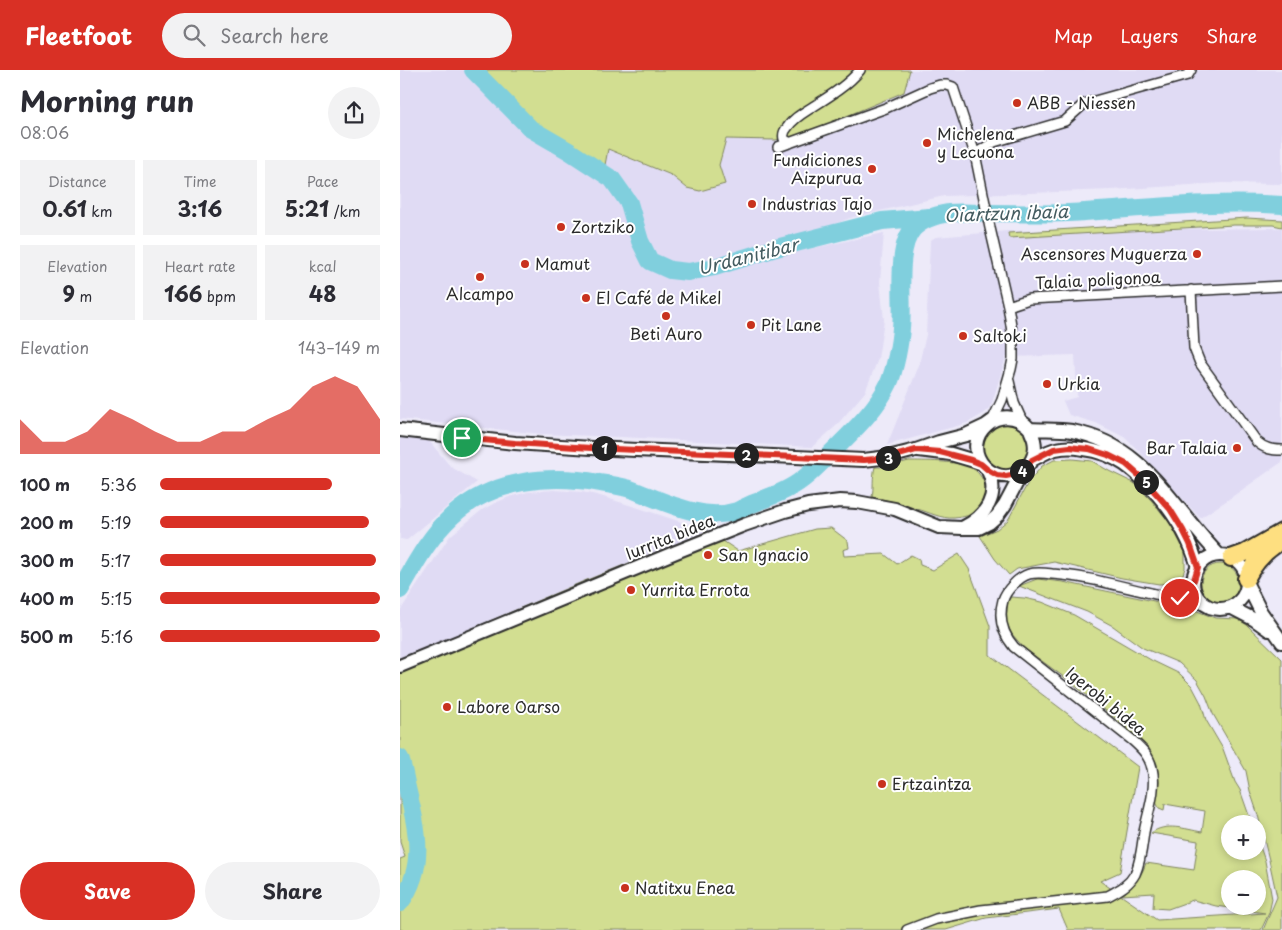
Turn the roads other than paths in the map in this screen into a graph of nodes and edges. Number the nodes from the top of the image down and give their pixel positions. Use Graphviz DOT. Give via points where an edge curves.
graph roads {
  1 [pos="860,70"];
  2 [pos="1190,70"];
  3 [pos="790,143"];
  4 [pos="778,148"];
  5 [pos="975,154"];
  6 [pos="1282,286"];
  7 [pos="1191,290"];
  8 [pos="1008,306"];
  9 [pos="1008,379"];
  10 [pos="988,423"];
  11 [pos="1027,426"];
  12 [pos="400,430"];
  13 [pos="916,450"];
  14 [pos="1282,450"];
  15 [pos="1028,465"];
  16 [pos="985,467"];
  17 [pos="962,528"];
  18 [pos="1282,532"];
  19 [pos="1282,541"];
  20 [pos="1225,557"];
  21 [pos="1196,573"];
  22 [pos="1247,581"];
  23 [pos="1170,596"];
  24 [pos="1207,606"];
  25 [pos="1230,607"];
  26 [pos="1280,639"];
  27 [pos="400,666"];
  28 [pos="907,930"];
  1 -- 3 [label="street" via="791,123 783,135"];
  2 -- 5 [label="street" via="1188,75 1084,104 1065,121 994,142"];
  3 -- 4 [label="street"];
  3 -- 5 [label="street" via="886,108 930,88 947,85 953,87 956,94"];
  5 -- 8 [label="street"];
  6 -- 7 [label="street, Talaia poligonoa"];
  7 -- 8 [label="street, Talaia poligonoa" via="1029,300"];
  7 -- 14 [label="street" via="1194,348 1200,363 1257,442 1264,448"];
  8 -- 9 [label="street" via="1014,349"];
  9 -- 10 [label="street" via="1002,400"];
  9 -- 11 [label="street" via="1014,402"];
  10 -- 11 [label="main road" via="1008,417"];
  10 -- 13 [label="main road" via="966,435"];
  10 -- 16 [label="main road" via="980,432 976,448"];
  11 -- 15 [label="main road" via="1035,445"];
  11 -- 20 [label="main road" via="1070,431 1096,437 1115,446 1156,480 1208,544"];
  12 -- 13 [label="main road" via="591,448 853,459 888,458"];
  13 -- 16 [label="main road" via="951,454"];
  15 -- 16 [label="main road" via="1016,474 1006,476 997,475"];
  15 -- 17 [label="main road, Iurrita bidea" via="1005,505 989,523 979,528"];
  15 -- 21 [label="main road" via="1054,449 1070,447 1099,452 1126,464 1170,509 1190,544"];
  16 -- 17 [label="main road" via="991,478 991,498 986,510"];
  17 -- 27 [label="main road, Iurrita bidea" via="939,527 895,509 857,502 823,503 793,509 667,555"];
  18 -- 20 [label="highway" via="1245,553"];
  19 -- 22 [label="highway" via="1260,557"];
  20 -- 21 [label="main road" via="1207,559"];
  20 -- 22 [label="main road" via="1242,566"];
  21 -- 23 [label="street" via="1183,590"];
  21 -- 24 [label="main road" via="1195,592"];
  22 -- 25 [label="main road" via="1240,600"];
  22 -- 26 [label="main road" via="1261,612"];
  23 -- 24 [label="street, Igerobi bidea"];
  23 -- 28 [label="street, Igerobi bidea" via="1070,575 1039,573 1029,574 1011,587 1004,596 1000,613 1004,631 1014,647 1120,730 1148,757 1153,780 1151,798 1140,858 1131,879 1108,896 980,910 936,918"];
  24 -- 25 [label="main road" via="1218,609"];
  25 -- 26 [label="main road" via="1255,620"];
}
